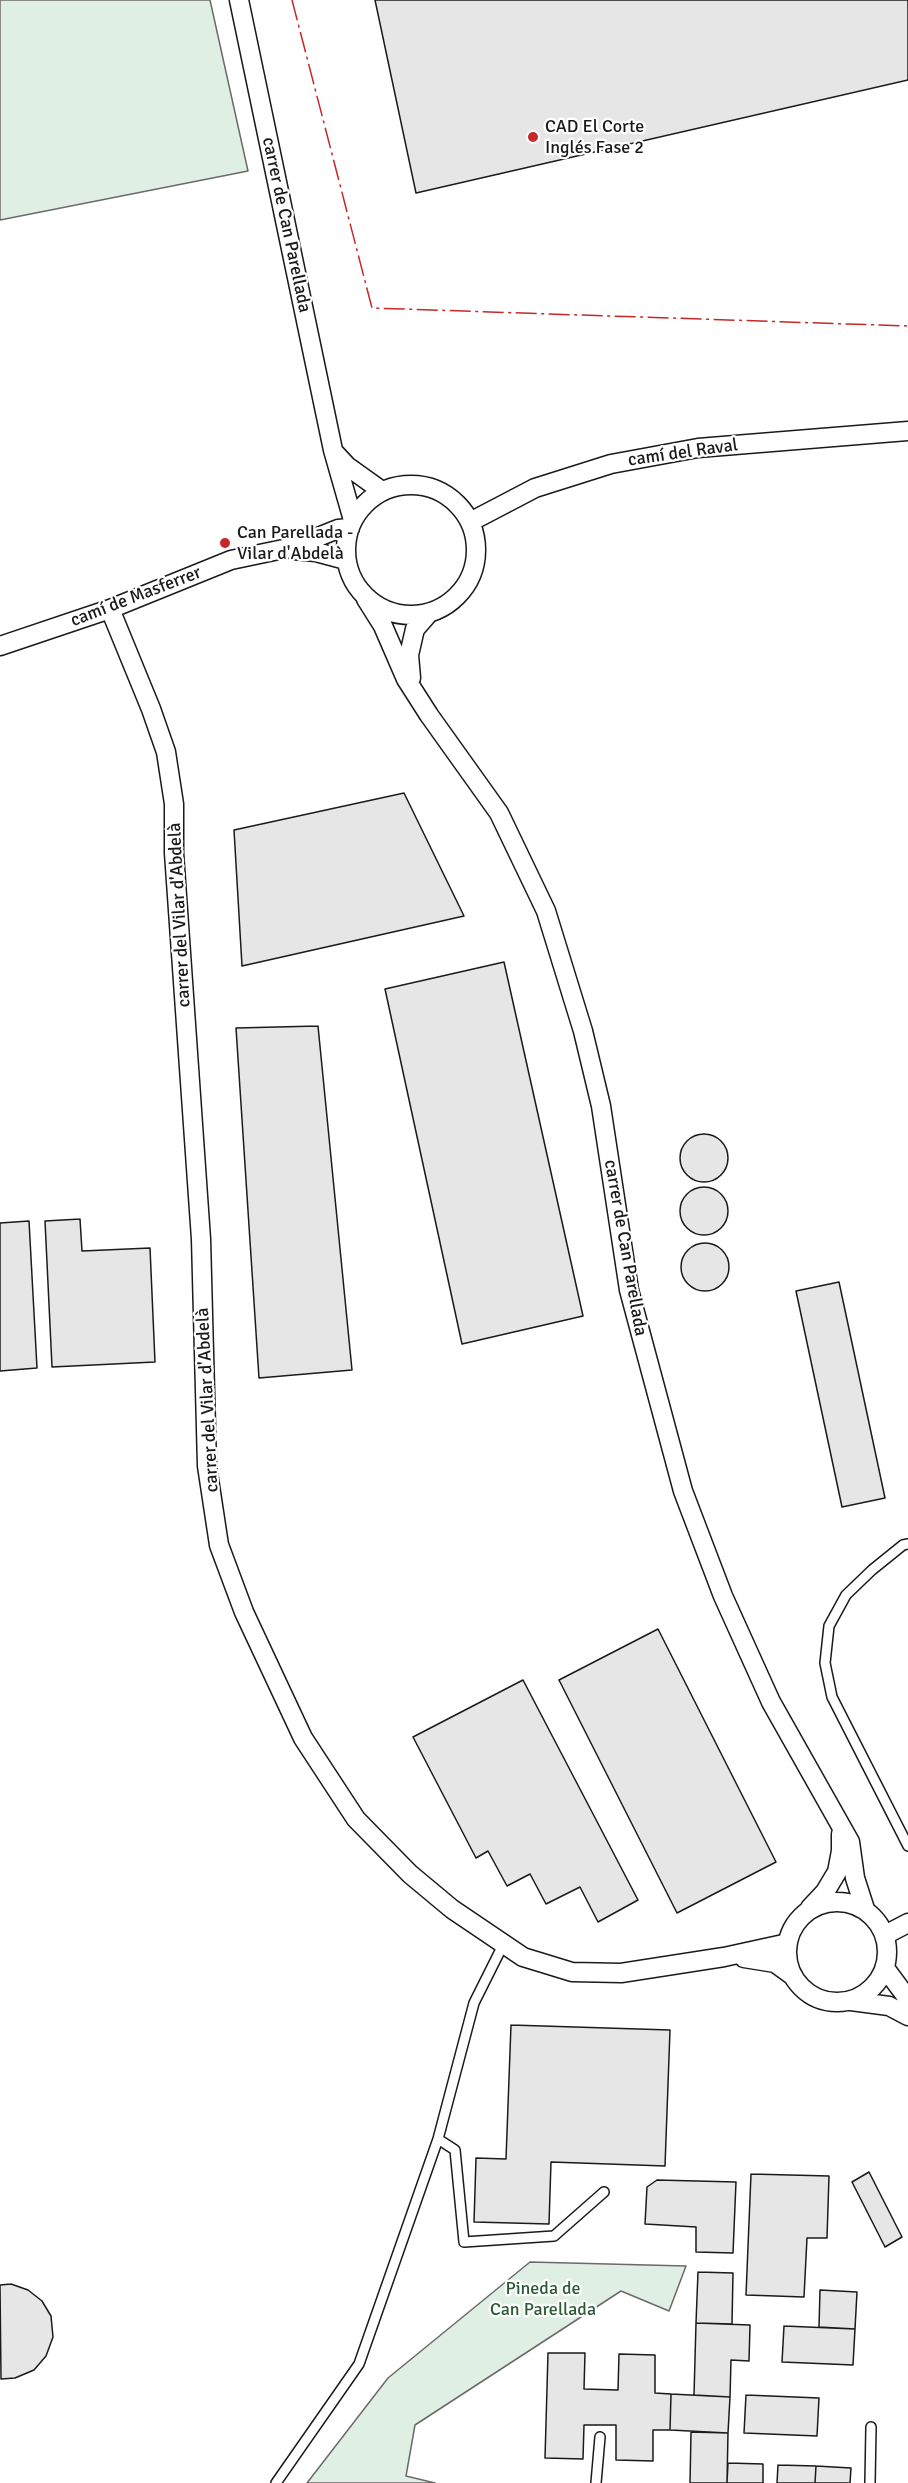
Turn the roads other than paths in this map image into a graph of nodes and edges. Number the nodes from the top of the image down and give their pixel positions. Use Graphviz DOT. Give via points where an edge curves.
graph roads {
  1 [pos="239,0"];
  2 [pos="908,431"];
  3 [pos="333,450"];
  4 [pos="382,491"];
  5 [pos="470,522"];
  6 [pos="351,524"];
  7 [pos="273,551"];
  8 [pos="345,560"];
  9 [pos="366,599"];
  10 [pos="110,609"];
  11 [pos="429,613"];
  12 [pos="0,646"];
  13 [pos="429,715"];
  14 [pos="908,1544"];
  15 [pos="838,1818"];
  16 [pos="908,1846"];
  17 [pos="865,1909"];
  18 [pos="803,1915"];
  19 [pos="908,1923"];
  20 [pos="885,1935"];
  21 [pos="788,1943"];
  22 [pos="503,1945"];
  23 [pos="724,1957"];
  24 [pos="885,1968"];
  25 [pos="793,1976"];
  26 [pos="908,1999"];
  27 [pos="850,2001"];
  28 [pos="908,2016"];
  29 [pos="438,2139"];
  30 [pos="604,2192"];
  31 [pos="871,2427"];
  32 [pos="600,2437"];
  33 [pos="276,2483"];
  34 [pos="596,2483"];
  35 [pos="870,2483"];
  1 -- 3 [label="street, carrer de Can Parellada"];
  2 -- 5 [label="street, camí del Raval" via="698,448 610,464 535,488"];
  3 -- 4 [label="street" via="347,466"];
  3 -- 6 [label="street, carrer de Can Parellada"];
  4 -- 5 [label="street" via="402,485 423,485 442,492"];
  4 -- 6 [label="street" via="365,503"];
  5 -- 11 [label="street" via="476,544 474,566 465,587 450,603"];
  6 -- 7 [label="street, camí de Masferrer"];
  6 -- 8 [label="street"];
  7 -- 8 [label="street, camí de Masferrer" via="316,552"];
  7 -- 10 [label="street, camí de Masferrer" via="231,560"];
  8 -- 9 [label="street" via="352,581"];
  9 -- 11 [label="street" via="396,614"];
  9 -- 13 [label="street, carrer de Can Parellada" via="383,626 406,679"];
  10 -- 12 [label="street, camí de Masferrer"];
  10 -- 22 [label="street, carrer del Vilar d'Abdelà" via="166,752 174,804 174,853 201,1239 207,1466 219,1545 244,1612 303,1738 356,1819 410,1874"];
  11 -- 13 [label="street, carrer de Can Parellada" via="415,629 409,655 411,679"];
  13 -- 15 [label="street, carrer de Can Parellada" via="499,813 546,911 601,1106 629,1290 683,1491 723,1596 771,1701"];
  14 -- 16 [label="lane" via="872,1570 846,1596 829,1626 825,1663 832,1698"];
  15 -- 17 [label="street, carrer de Can Parellada" via="850,1842"];
  15 -- 18 [label="street, carrer de Can Parellada" via="841,1851 837,1872"];
  17 -- 18 [label="street" via="833,1901"];
  17 -- 20 [label="street"];
  18 -- 21 [label="street"];
  19 -- 20 [label="street"];
  20 -- 24 [label="street"];
  21 -- 23 [label="street, carrer del Vilar d'Abdelà"];
  21 -- 25 [label="street"];
  22 -- 23 [label="street, carrer del Vilar d'Abdelà" via="533,1961 572,1972 621,1973"];
  22 -- 29 [label="lane" via="474,2003"];
  23 -- 25 [label="street, carrer del Vilar d'Abdelà" via="775,1963"];
  24 -- 26 [label="street"];
  24 -- 27 [label="street" via="877,1983"];
  25 -- 27 [label="street" via="817,1998"];
  27 -- 28 [label="street" via="890,2006"];
  29 -- 30 [label="lane" via="455,2150 464,2242 554,2236"];
  29 -- 33 [label="lane" via="359,2364"];
  31 -- 35 [label="lane"];
  32 -- 34 [label="lane"];
}
